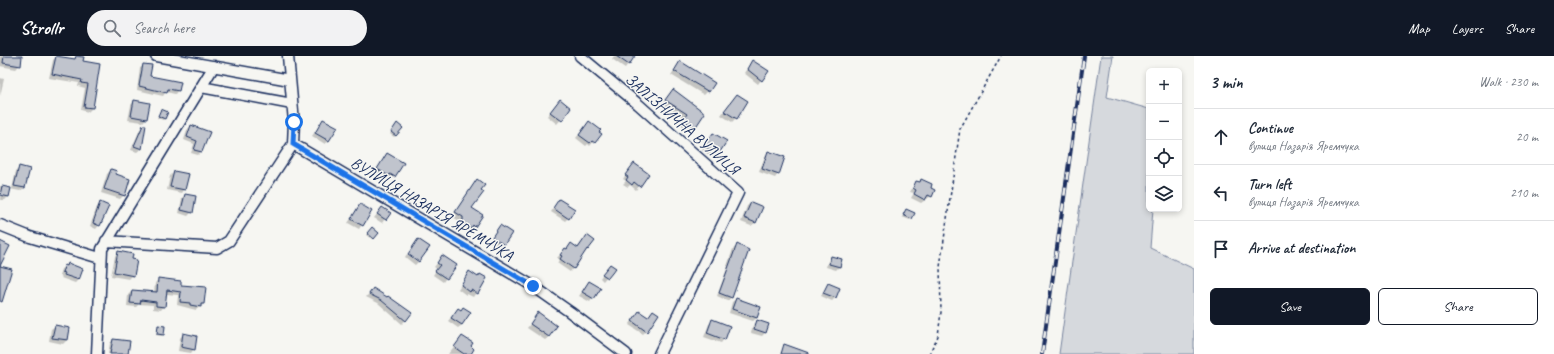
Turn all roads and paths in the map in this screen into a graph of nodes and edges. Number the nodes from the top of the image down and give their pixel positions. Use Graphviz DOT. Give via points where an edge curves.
graph roads {
  1 [pos="156,56"];
  2 [pos="288,56"];
  3 [pos="580,56"];
  4 [pos="1001,56"];
  5 [pos="214,66"];
  6 [pos="290,80"];
  7 [pos="201,87"];
  8 [pos="292,104"];
  9 [pos="293,144"];
  10 [pos="0,225"];
  11 [pos="106,241"];
  12 [pos="100,258"];
  13 [pos="97,354"];
  14 [pos="626,354"];
  15 [pos="659,354"];
  16 [pos="929,354"];
  1 -- 5 [label="street"];
  2 -- 6 [label="street"];
  3 -- 15 [label="street, ЗАЛІЗНИЧНА ВУЛИЦЯ" via="738,193"];
  4 -- 16 [label="path" via="960,129 940,267 941,312 938,336"];
  5 -- 6 [label="street"];
  5 -- 7 [label="street"];
  6 -- 8 [label="street"];
  7 -- 8 [label="street"];
  7 -- 11 [label="street"];
  8 -- 9 [label="street"];
  9 -- 11 [label="street" via="229,241 217,248"];
  9 -- 14 [label="street, ВУЛИЦЯ НАЗАРІЯ ЯРЕМЧУКА" via="533,286"];
  10 -- 12 [label="street"];
  11 -- 12 [label="street"];
  12 -- 13 [label="street"];
}
